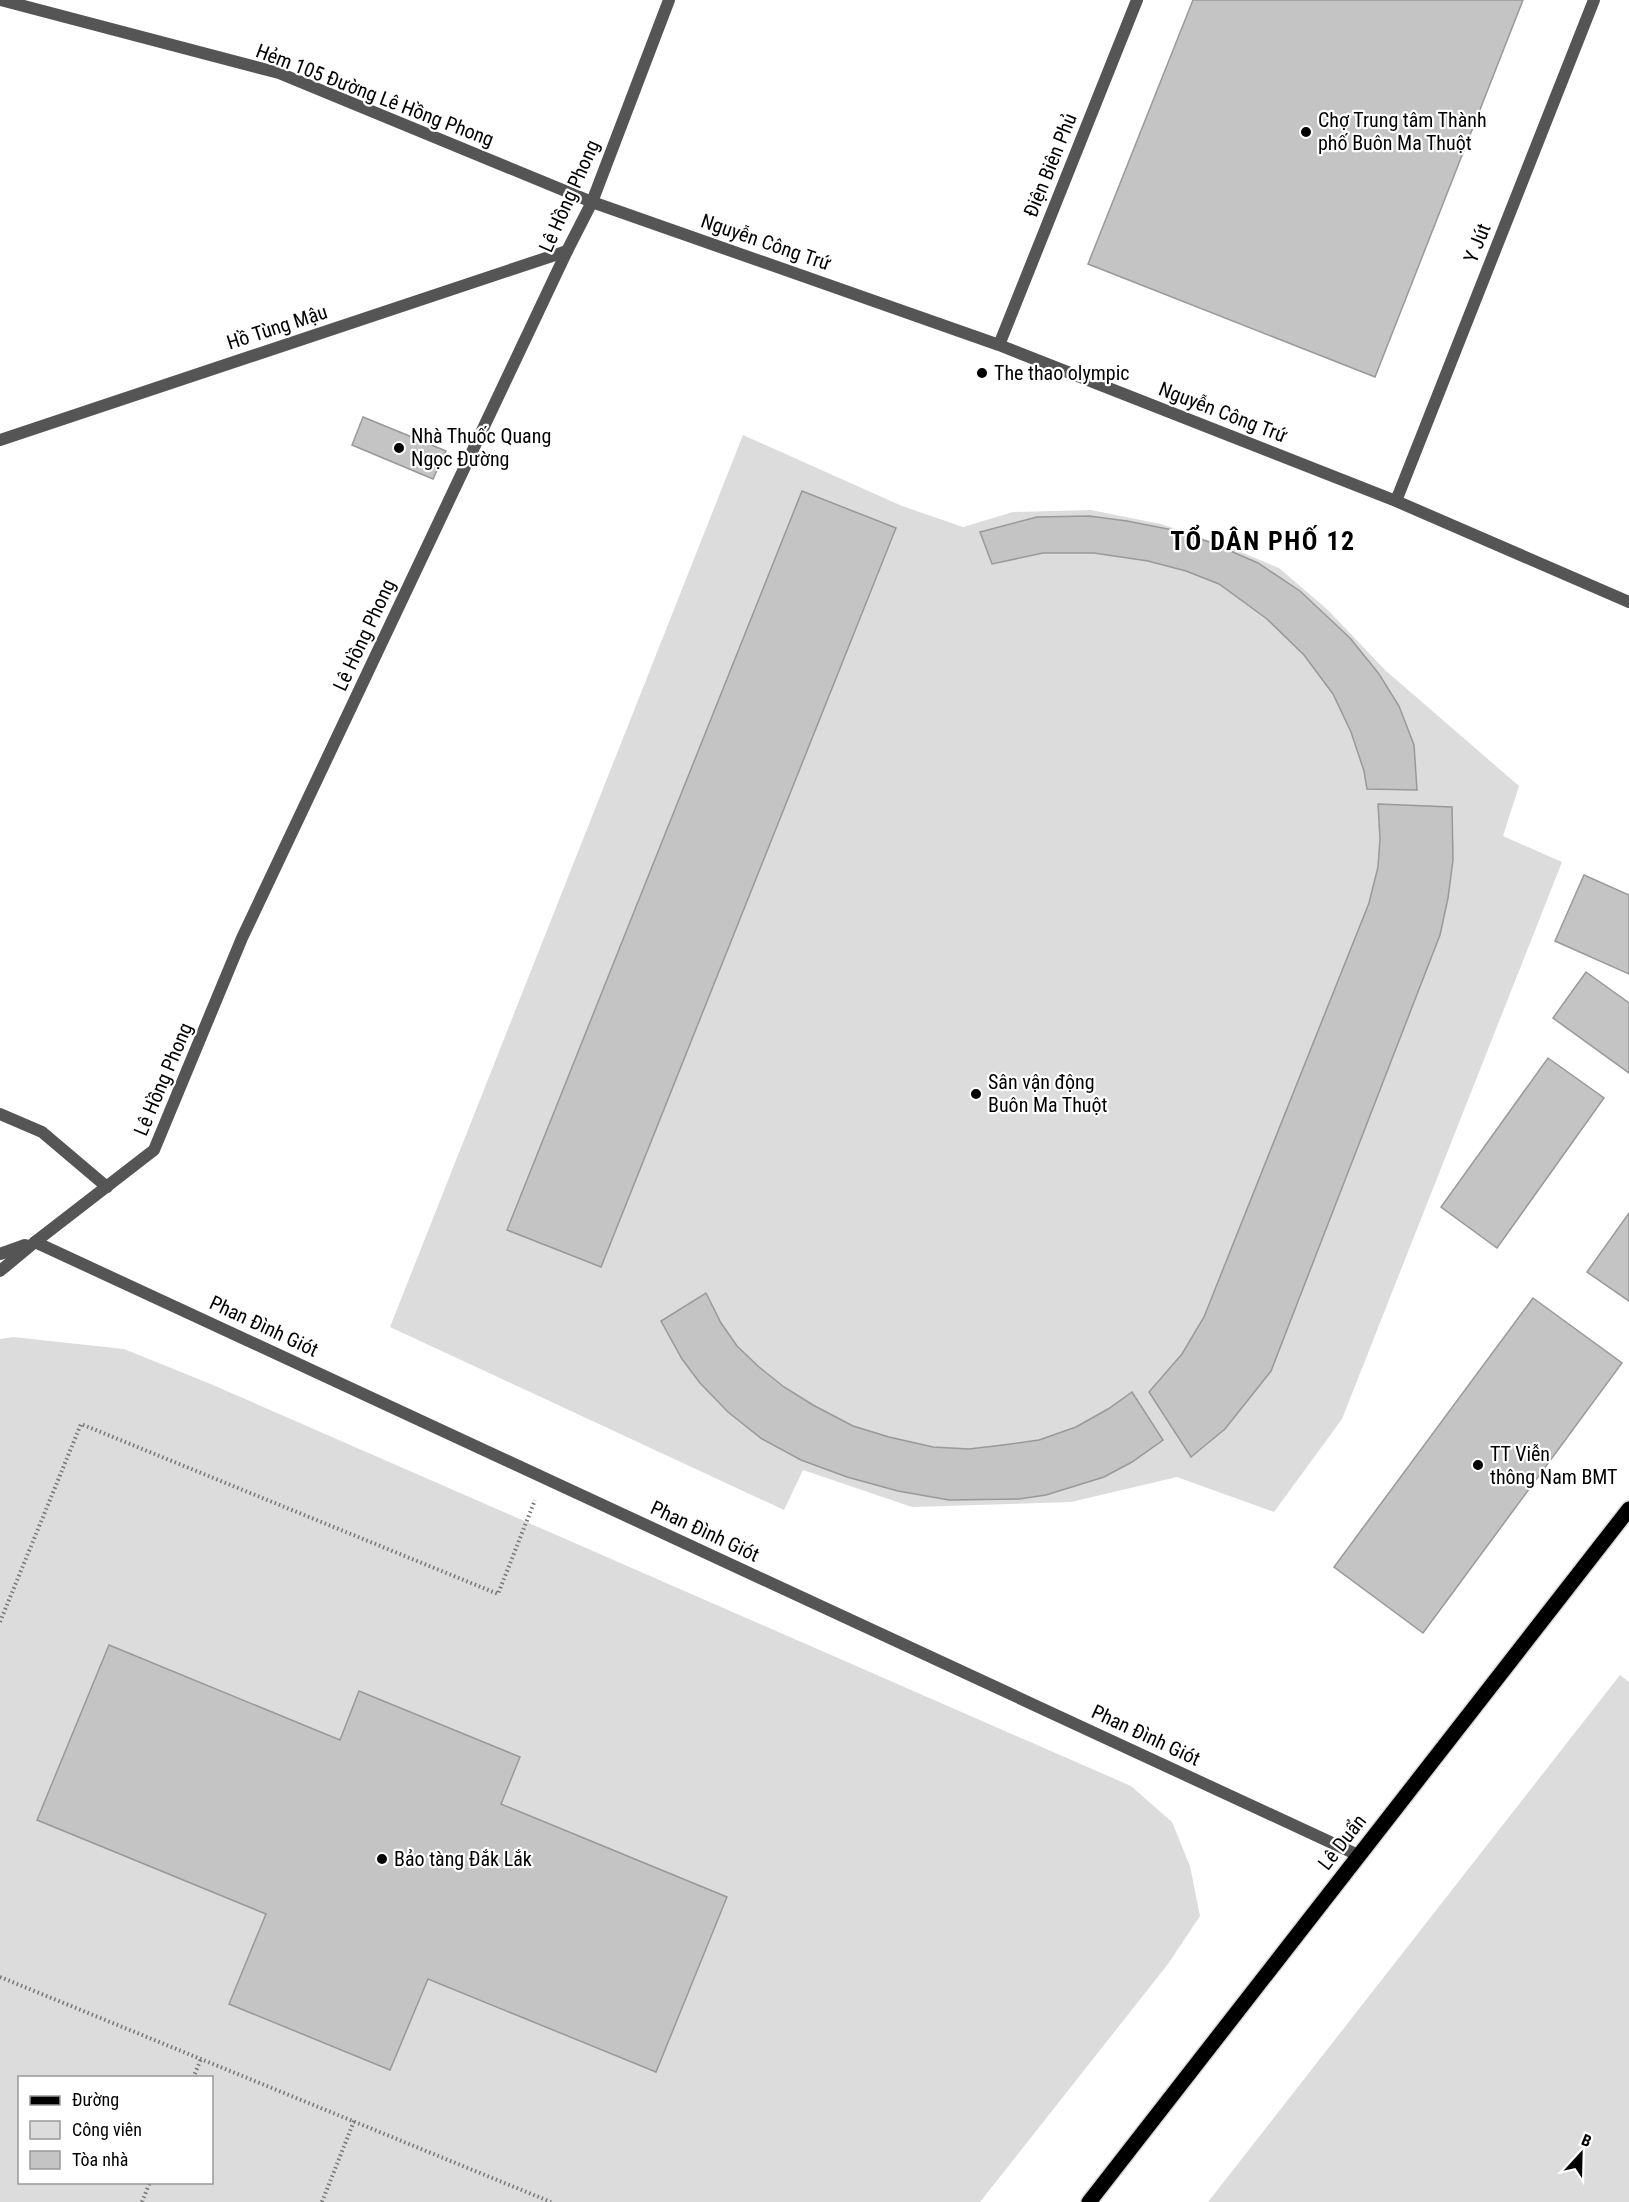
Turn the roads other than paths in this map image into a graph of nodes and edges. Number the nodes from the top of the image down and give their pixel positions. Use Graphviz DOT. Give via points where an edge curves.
graph roads {
  1 [pos="1,0"];
  2 [pos="669,0"];
  3 [pos="1137,0"];
  4 [pos="1594,0"];
  5 [pos="592,202"];
  6 [pos="567,251"];
  7 [pos="999,345"];
  8 [pos="0,440"];
  9 [pos="1396,501"];
  10 [pos="1628,599"];
  11 [pos="0,1114"];
  12 [pos="107,1187"];
  13 [pos="35,1242"];
  14 [pos="0,1254"];
  15 [pos="0,1271"];
  16 [pos="1629,1509"];
  17 [pos="1358,1855"];
  18 [pos="1089,2202"];
  1 -- 5 [label="street, Hẻm 105 Đường Lê Hồng Phong" via="279,73"];
  2 -- 5 [label="street, Lê Hồng Phong"];
  3 -- 7 [label="street, Điện Biên Phủ"];
  4 -- 9 [label="street, Y Jút"];
  5 -- 6 [label="street, Lê Hồng Phong"];
  5 -- 7 [label="street, Nguyễn Công Trứ"];
  6 -- 8 [label="street, Hồ Tùng Mậu"];
  6 -- 12 [label="street, Lê Hồng Phong" via="242,938 154,1150"];
  7 -- 9 [label="street, Nguyễn Công Trứ"];
  9 -- 10 [label="street, Nguyễn Công Trứ"];
  11 -- 12 [label="street" via="42,1132"];
  12 -- 13 [label="street, Lê Hồng Phong"];
  13 -- 14 [label="street, Lê Hồng Phong"];
  13 -- 15 [label="street, Lê Hồng Phong"];
  13 -- 17 [label="street, Phan Đình Giót"];
  16 -- 17 [label="main road, Lê Duẩn"];
  17 -- 18 [label="main road, Lê Duẩn"];
}
